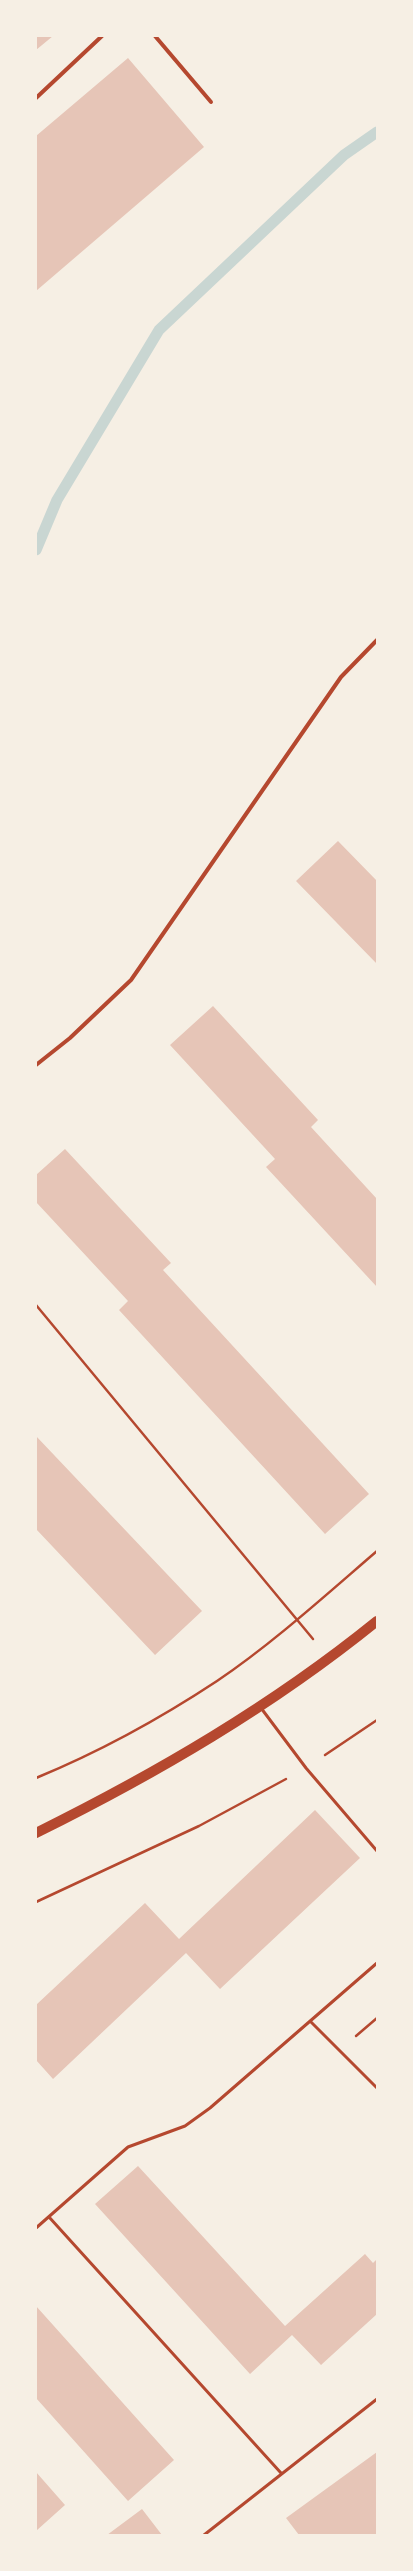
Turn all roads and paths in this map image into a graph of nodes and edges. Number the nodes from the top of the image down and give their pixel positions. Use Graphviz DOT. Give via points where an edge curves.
graph roads {
  1 [pos="102,36"];
  2 [pos="156,36"];
  3 [pos="36,98"];
  4 [pos="211,102"];
  5 [pos="377,640"];
  6 [pos="36,1065"];
  7 [pos="36,1305"];
  8 [pos="377,1551"];
  9 [pos="297,1619"];
  10 [pos="377,1621"];
  11 [pos="330,1660"];
  12 [pos="260,1707"];
  13 [pos="377,1720"];
  14 [pos="306,1768"];
  15 [pos="36,1778"];
  16 [pos="36,1833"];
  17 [pos="377,1852"];
  18 [pos="36,1902"];
  19 [pos="377,1964"];
  20 [pos="377,2018"];
  21 [pos="311,2022"];
  22 [pos="339,2050"];
  23 [pos="377,2088"];
  24 [pos="49,2218"];
  25 [pos="36,2228"];
  26 [pos="377,2399"];
  27 [pos="281,2473"];
  28 [pos="204,2535"];
  1 -- 3 [label="street"];
  2 -- 4 [label="street"];
  5 -- 6 [label="street" via="341,678 131,980 70,1038"];
  7 -- 9 [label="path"];
  8 -- 9 [label="path"];
  9 -- 11 [label="path"];
  9 -- 15 [label="path" via="218,1680 162,1715"];
  10 -- 11 [label="main road"];
  11 -- 12 [label="main road"];
  12 -- 14 [label="lane"];
  12 -- 16 [label="main road" via="188,1753"];
  13 -- 14 [label="path"];
  14 -- 17 [label="lane"];
  14 -- 18 [label="path" via="199,1826"];
  19 -- 21 [label="lane"];
  20 -- 22 [label="path"];
  21 -- 22 [label="lane"];
  21 -- 24 [label="lane" via="210,2108 185,2126 128,2147"];
  22 -- 23 [label="lane"];
  24 -- 25 [label="lane"];
  24 -- 27 [label="lane"];
  26 -- 27 [label="lane"];
  27 -- 28 [label="lane"];
}
